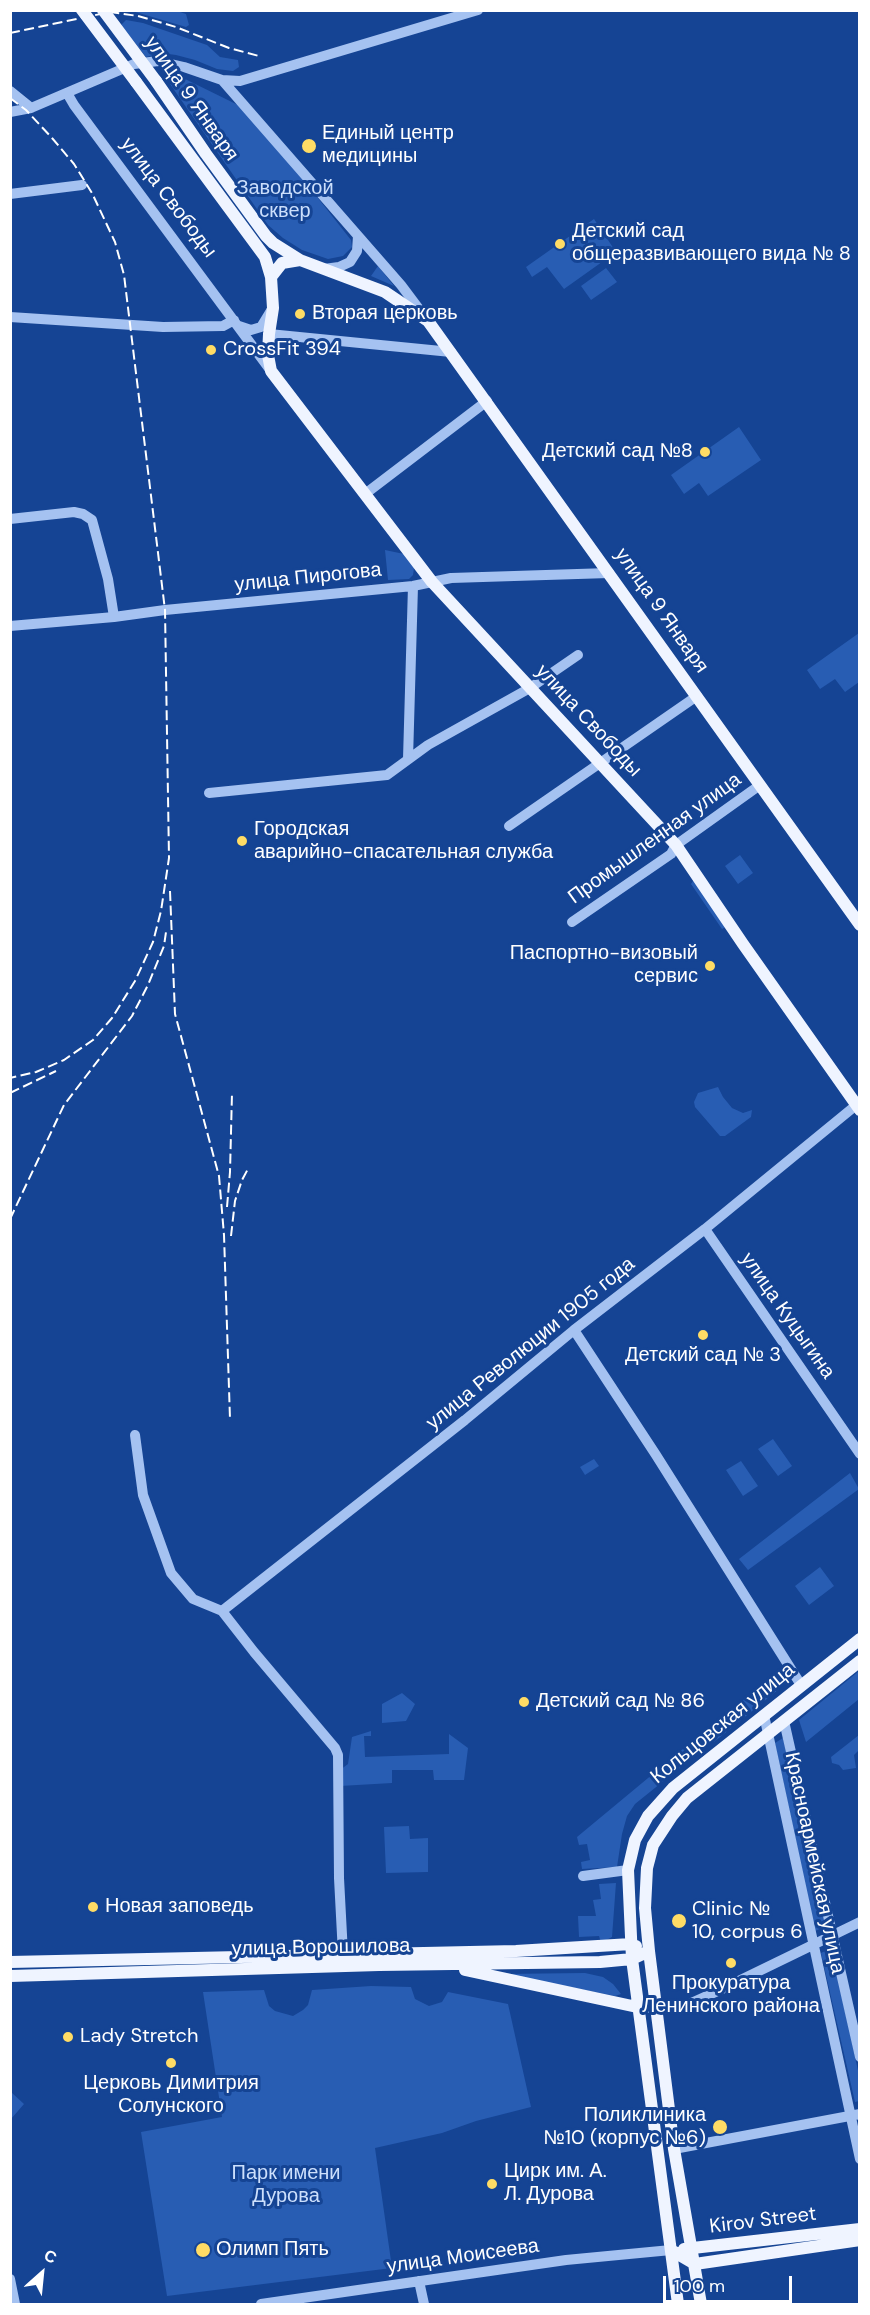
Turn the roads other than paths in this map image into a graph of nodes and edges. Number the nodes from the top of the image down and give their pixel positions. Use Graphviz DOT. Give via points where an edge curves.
graph roads {
  1 [pos="82,10"];
  2 [pos="103,10"];
  3 [pos="478,10"];
  4 [pos="222,80"];
  5 [pos="10,91"];
  6 [pos="67,93"];
  7 [pos="31,108"];
  8 [pos="10,112"];
  9 [pos="82,185"];
  10 [pos="10,194"];
  11 [pos="358,236"];
  12 [pos="300,260"];
  13 [pos="324,269"];
  14 [pos="271,277"];
  15 [pos="273,308"];
  16 [pos="10,317"];
  17 [pos="428,321"];
  18 [pos="237,323"];
  19 [pos="269,334"];
  20 [pos="451,352"];
  21 [pos="271,370"];
  22 [pos="487,401"];
  23 [pos="365,494"];
  24 [pos="10,519"];
  25 [pos="609,573"];
  26 [pos="432,582"];
  27 [pos="413,586"];
  28 [pos="114,617"];
  29 [pos="10,626"];
  30 [pos="578,654"];
  31 [pos="530,688"];
  32 [pos="697,696"];
  33 [pos="408,759"];
  34 [pos="600,763"];
  35 [pos="760,785"];
  36 [pos="209,793"];
  37 [pos="509,826"];
  38 [pos="676,845"];
  39 [pos="572,922"];
  40 [pos="860,926"];
  41 [pos="858,1106"];
  42 [pos="705,1229"];
  43 [pos="574,1330"];
  44 [pos="135,1435"];
  45 [pos="860,1454"];
  46 [pos="222,1611"];
  47 [pos="860,1639"];
  48 [pos="860,1661"];
  49 [pos="801,1685"];
  50 [pos="764,1714"];
  51 [pos="784,1721"];
  52 [pos="769,1734"];
  53 [pos="628,1870"];
  54 [pos="583,1876"];
  55 [pos="860,1922"];
  56 [pos="832,1935"];
  57 [pos="813,1943"];
  58 [pos="631,1944"];
  59 [pos="649,1952"];
  60 [pos="343,1953"];
  61 [pos="632,1959"];
  62 [pos="10,1962"];
  63 [pos="444,1965"];
  64 [pos="10,1976"];
  65 [pos="656,2006"];
  66 [pos="637,2007"];
  67 [pos="860,2057"];
  68 [pos="855,2115"];
  69 [pos="674,2149"];
  70 [pos="860,2159"];
  71 [pos="860,2229"];
  72 [pos="860,2240"];
  73 [pos="691,2248"];
  74 [pos="671,2250"];
  75 [pos="695,2264"];
  76 [pos="10,2279"];
  77 [pos="418,2281"];
  78 [pos="15,2304"];
  79 [pos="261,2304"];
  80 [pos="424,2304"];
  81 [pos="678,2304"];
  82 [pos="700,2304"];
  1 -- 14 [label="main road, улица 9 Января, bridge" via="264,257"];
  2 -- 12 [label="main road, улица 9 Января, bridge" via="266,237"];
  3 -- 4 [label="street" via="240,81"];
  4 -- 6 [label="street" via="158,61 134,64"];
  4 -- 11 [label="street, улица 9 Января"];
  5 -- 7 [label="street"];
  6 -- 7 [label="street"];
  6 -- 18 [label="street, улица Свободы"];
  7 -- 8 [label="street"];
  9 -- 10 [label="street"];
  11 -- 13 [label="street" via="357,251 350,262"];
  11 -- 17 [label="street, улица 9 Января"];
  12 -- 13 [label="main road, улица 9 Января"];
  12 -- 14 [label="main road" via="282,263"];
  13 -- 17 [label="main road, улица 9 Января" via="386,292"];
  14 -- 15 [label="main road"];
  15 -- 18 [label="street" via="261,327 250,330"];
  15 -- 19 [label="main road"];
  16 -- 18 [label="street" via="163,327"];
  17 -- 20 [label="main road, улица 9 Января"];
  18 -- 21 [label="street, улица Свободы"];
  19 -- 20 [label="street"];
  19 -- 21 [label="main road"];
  20 -- 22 [label="main road, улица 9 Января"];
  21 -- 23 [label="main road, улица Свободы"];
  22 -- 23 [label="street"];
  22 -- 25 [label="main road, улица 9 Января"];
  23 -- 26 [label="main road, улица Свободы"];
  24 -- 28 [label="street" via="74,512 92,520"];
  25 -- 26 [label="street, улица Пирогова" via="451,578"];
  25 -- 32 [label="main road, улица 9 Января"];
  26 -- 27 [label="street, улица Пирогова"];
  26 -- 31 [label="main road, улица Свободы"];
  27 -- 28 [label="street, улица Пирогова"];
  27 -- 33 [label="street"];
  28 -- 29 [label="street, улица Пирогова"];
  30 -- 31 [label="street"];
  31 -- 33 [label="street"];
  31 -- 34 [label="main road, улица Свободы"];
  32 -- 34 [label="street"];
  32 -- 35 [label="main road, улица 9 Января"];
  33 -- 36 [label="street" via="387,774"];
  34 -- 37 [label="street"];
  34 -- 38 [label="main road, улица Свободы"];
  35 -- 38 [label="street, Промышленная улица"];
  35 -- 40 [label="main road, улица 9 Января"];
  38 -- 39 [label="street, Промышленная улица" via="671,854"];
  38 -- 41 [label="main road, улица Свободы"];
  41 -- 42 [label="street, улица Революции 1905 года"];
  42 -- 43 [label="street, улица Революции 1905 года"];
  42 -- 45 [label="street, улица Куцыгина"];
  43 -- 46 [label="street, улица Революции 1905 года"];
  43 -- 49 [label="street"];
  44 -- 46 [label="street" via="143,1495 171,1573 193,1599"];
  46 -- 60 [label="street" via="338,1755"];
  47 -- 49 [label="main road, Кольцовская улица"];
  48 -- 51 [label="main road"];
  49 -- 50 [label="main road, Кольцовская улица"];
  50 -- 52 [label="street, Красноармейская улица"];
  50 -- 53 [label="main road, Кольцовская улица" via="667,1794 640,1829"];
  51 -- 52 [label="main road"];
  51 -- 56 [label="street, Красноармейская улица"];
  52 -- 57 [label="street, Красноармейская улица"];
  52 -- 59 [label="main road" via="687,1798 653,1845 647,1868 645,1908"];
  53 -- 54 [label="street"];
  53 -- 58 [label="main road, Кольцовская улица"];
  55 -- 56 [label="street"];
  56 -- 57 [label="street"];
  56 -- 67 [label="street, Красноармейская улица"];
  57 -- 65 [label="street" via="678,2009"];
  57 -- 68 [label="street, Красноармейская улица"];
  58 -- 59 [label="main road"];
  58 -- 60 [label="main road, улица Ворошилова" via="516,1951"];
  58 -- 61 [label="main road, Кольцовская улица"];
  59 -- 61 [label="main road, улица Ворошилова"];
  59 -- 65 [label="main road"];
  60 -- 62 [label="main road, улица Ворошилова"];
  61 -- 63 [label="main road, улица Ворошилова"];
  61 -- 66 [label="main road, Кольцовская улица"];
  63 -- 64 [label="main road, улица Ворошилова"];
  63 -- 66 [label="main road"];
  65 -- 66 [label="street"];
  65 -- 69 [label="main road"];
  66 -- 74 [label="main road, Кольцовская улица"];
  68 -- 69 [label="street"];
  68 -- 70 [label="street, Красноармейская улица"];
  69 -- 73 [label="main road"];
  71 -- 73 [label="main road, Kirov Street"];
  72 -- 75 [label="main road, Kirov Street"];
  73 -- 74 [label="main road, Kirov Street"];
  73 -- 75 [label="main road"];
  74 -- 75 [label="main road"];
  74 -- 77 [label="street, улица Моисеева" via="580,2258"];
  74 -- 81 [label="main road, Кольцовская улица"];
  75 -- 82 [label="main road"];
  76 -- 78 [label="street"];
  77 -- 79 [label="street, улица Моисеева"];
  77 -- 80 [label="street"];
}
